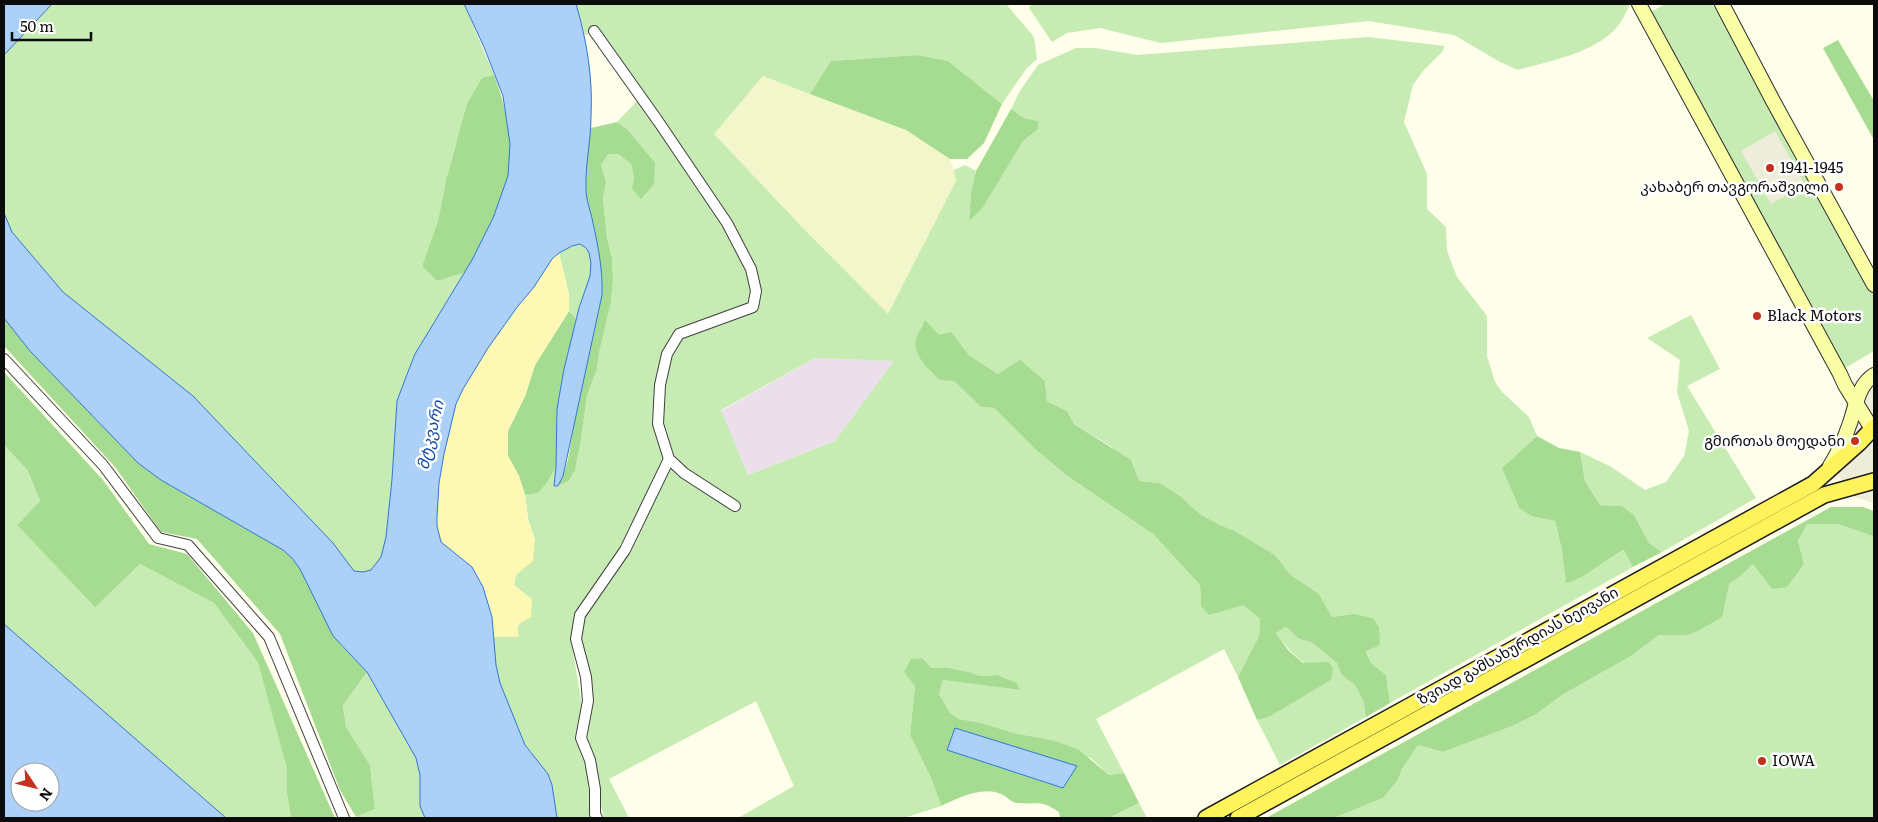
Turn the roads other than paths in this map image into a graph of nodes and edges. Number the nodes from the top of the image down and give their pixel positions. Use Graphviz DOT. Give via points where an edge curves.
graph roads {
  1 [pos="1722,4"];
  2 [pos="1644,5"];
  3 [pos="594,31"];
  4 [pos="1874,285"];
  5 [pos="4,358"];
  6 [pos="1874,375"];
  7 [pos="1856,403"];
  8 [pos="1874,429"];
  9 [pos="669,459"];
  10 [pos="1827,471"];
  11 [pos="1874,481"];
  12 [pos="1855,485"];
  13 [pos="1874,489"];
  14 [pos="735,506"];
  15 [pos="344,818"];
  16 [pos="597,818"];
  17 [pos="1206,818"];
  18 [pos="1238,818"];
  1 -- 4 [label="main road"];
  2 -- 7 [label="main road"];
  3 -- 9 [label="street" via="727,224 751,269 756,291 753,306 679,334 667,354 660,385 658,424"];
  5 -- 15 [label="street" via="103,464 158,538 188,545 269,637"];
  6 -- 7 [label="main road" via="1867,380"];
  7 -- 8 [label="main road"];
  7 -- 10 [label="main road" via="1844,440"];
  8 -- 10 [label="main road"];
  9 -- 14 [label="street" via="684,473"];
  9 -- 16 [label="street" via="625,550 580,615 576,639 586,677 588,701 581,738 590,760"];
  10 -- 17 [label="main road, ზვიად გამსახურდიას ხეივანი" via="1813,484"];
  11 -- 12 [label="main road"];
  12 -- 13 [label="main road"];
  12 -- 18 [label="main road, ზვიად გამსახურდიას ხეივანი" via="1824,495"];
}
